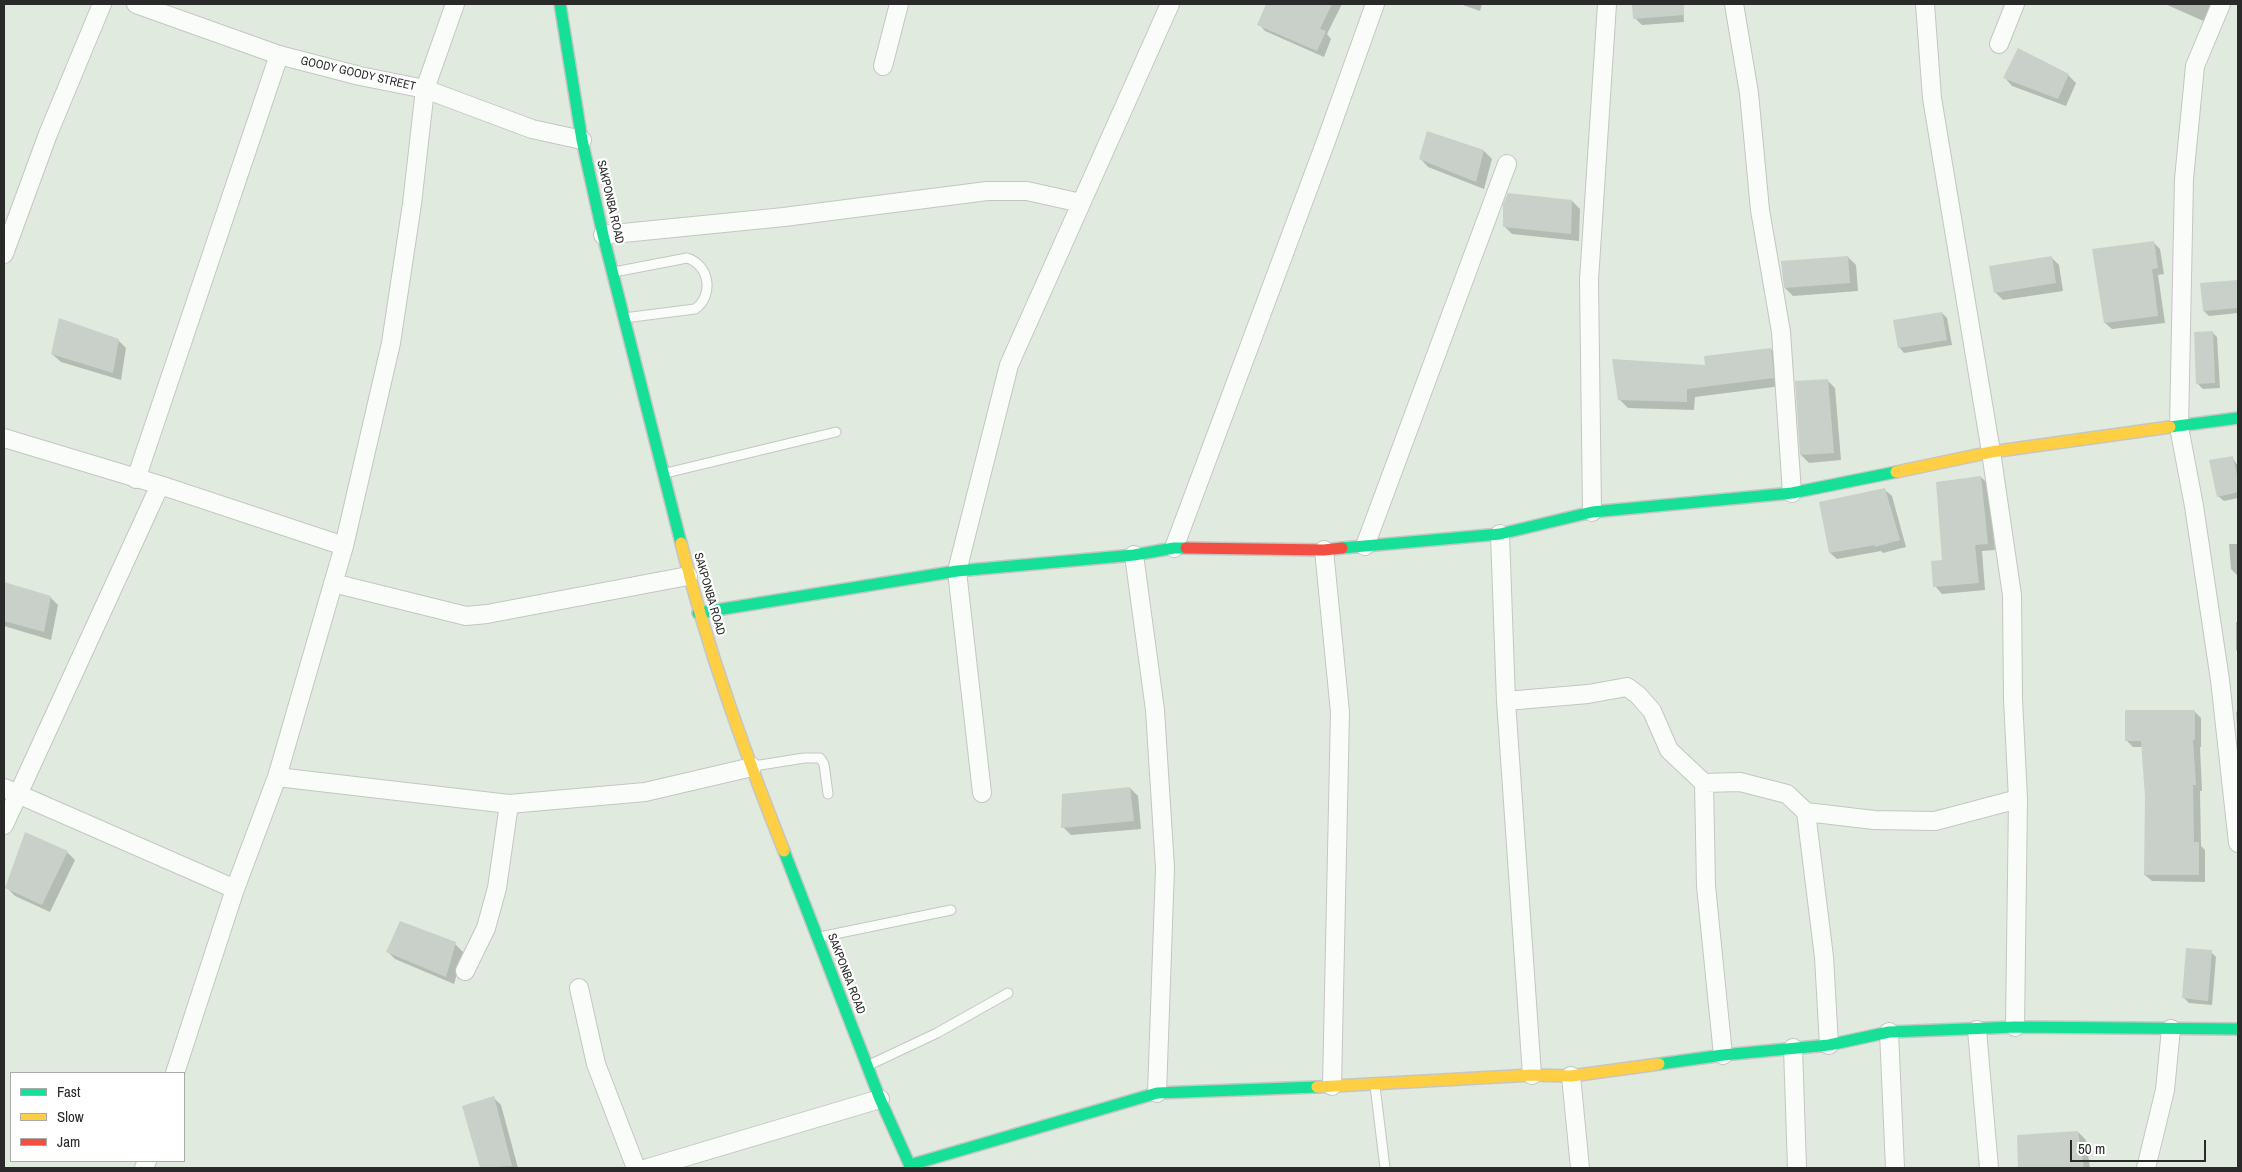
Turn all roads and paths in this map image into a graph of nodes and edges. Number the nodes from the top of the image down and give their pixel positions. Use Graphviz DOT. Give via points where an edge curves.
graph roads {
  1 [pos="102,4"];
  2 [pos="136,4"];
  3 [pos="455,4"];
  4 [pos="560,4"];
  5 [pos="899,4"];
  6 [pos="1170,4"];
  7 [pos="1375,4"];
  8 [pos="1607,4"];
  9 [pos="1734,4"];
  10 [pos="1925,4"];
  11 [pos="2015,4"];
  12 [pos="2220,4"];
  13 [pos="1999,44"];
  14 [pos="279,55"];
  15 [pos="883,66"];
  16 [pos="425,89"];
  17 [pos="582,140"];
  18 [pos="1507,164"];
  19 [pos="1081,203"];
  20 [pos="603,235"];
  21 [pos="4,254"];
  22 [pos="612,272"];
  23 [pos="624,318"];
  24 [pos="2238,418"];
  25 [pos="2179,427"];
  26 [pos="836,432"];
  27 [pos="4,438"];
  28 [pos="1991,452"];
  29 [pos="663,473"];
  30 [pos="136,479"];
  31 [pos="160,485"];
  32 [pos="1792,493"];
  33 [pos="1592,512"];
  34 [pos="1500,534"];
  35 [pos="344,546"];
  36 [pos="1365,546"];
  37 [pos="1174,548"];
  38 [pos="1324,550"];
  39 [pos="1134,556"];
  40 [pos="957,571"];
  41 [pos="688,576"];
  42 [pos="333,583"];
  43 [pos="698,613"];
  44 [pos="1506,701"];
  45 [pos="752,766"];
  46 [pos="277,778"];
  47 [pos="1704,783"];
  48 [pos="11,791"];
  49 [pos="982,793"];
  50 [pos="828,794"];
  51 [pos="2018,799"];
  52 [pos="510,804"];
  53 [pos="1806,812"];
  54 [pos="4,825"];
  55 [pos="2238,843"];
  56 [pos="235,889"];
  57 [pos="951,910"];
  58 [pos="817,937"];
  59 [pos="465,971"];
  60 [pos="579,988"];
  61 [pos="1008,993"];
  62 [pos="2015,1027"];
  63 [pos="2171,1029"];
  64 [pos="2238,1029"];
  65 [pos="1976,1030"];
  66 [pos="1889,1032"];
  67 [pos="1829,1045"];
  68 [pos="1793,1048"];
  69 [pos="1723,1055"];
  70 [pos="867,1066"];
  71 [pos="175,1072"];
  72 [pos="1532,1075"];
  73 [pos="1571,1076"];
  74 [pos="1375,1084"];
  75 [pos="1332,1086"];
  76 [pos="1157,1093"];
  77 [pos="880,1099"];
  78 [pos="910,1167"];
  79 [pos="636,1168"];
  80 [pos="648,1168"];
  81 [pos="1385,1168"];
  82 [pos="1580,1168"];
  83 [pos="1798,1168"];
  84 [pos="1895,1168"];
  85 [pos="1990,1168"];
  86 [pos="2146,1168"];
  1 -- 21 [label="street" via="48,134"];
  2 -- 14 [label="street, GOODY GOODY STREET"];
  3 -- 16 [label="street"];
  4 -- 17 [label="street, SAKPONBA ROAD"];
  5 -- 15 [label="street"];
  6 -- 19 [label="street"];
  7 -- 37 [label="street"];
  8 -- 33 [label="street" via="1589,280"];
  9 -- 32 [label="street" via="1749,93 1760,210 1781,332"];
  10 -- 28 [label="street" via="1932,98"];
  11 -- 13 [label="street"];
  12 -- 25 [label="street" via="2195,66 2185,170"];
  14 -- 16 [label="street, GOODY GOODY STREET"];
  14 -- 30 [label="street"];
  16 -- 17 [label="street, GOODY GOODY STREET" via="532,129"];
  16 -- 35 [label="street" via="391,343"];
  17 -- 20 [label="street, SAKPONBA ROAD"];
  18 -- 36 [label="street"];
  19 -- 20 [label="street" via="1027,191 987,191 784,217"];
  19 -- 40 [label="street" via="1009,365"];
  20 -- 22 [label="street, SAKPONBA ROAD"];
  22 -- 23 [label="street, SAKPONBA ROAD"];
  22 -- 23 [label="lane" via="687,258 703,267 708,294 695,309"];
  23 -- 29 [label="street, SAKPONBA ROAD"];
  24 -- 25 [label="street"];
  25 -- 28 [label="street"];
  25 -- 55 [label="street" via="2220,680"];
  26 -- 29 [label="lane"];
  27 -- 30 [label="street"];
  28 -- 32 [label="street"];
  28 -- 51 [label="street" via="2012,595"];
  29 -- 41 [label="street, SAKPONBA ROAD"];
  30 -- 31 [label="street"];
  31 -- 35 [label="street"];
  31 -- 48 [label="street"];
  32 -- 33 [label="street"];
  33 -- 34 [label="street"];
  34 -- 36 [label="street"];
  34 -- 44 [label="street"];
  35 -- 42 [label="street"];
  36 -- 38 [label="street"];
  37 -- 38 [label="street"];
  37 -- 39 [label="street"];
  38 -- 75 [label="street" via="1340,712"];
  39 -- 40 [label="street"];
  39 -- 76 [label="street" via="1155,710 1165,868"];
  40 -- 43 [label="street"];
  40 -- 49 [label="street"];
  41 -- 42 [label="street" via="466,616"];
  41 -- 43 [label="street, SAKPONBA ROAD"];
  42 -- 46 [label="street"];
  43 -- 45 [label="street, SAKPONBA ROAD"];
  44 -- 47 [label="street" via="1627,687 1652,711 1669,750"];
  44 -- 72 [label="street"];
  45 -- 50 [label="lane" via="820,758 824,764"];
  45 -- 52 [label="street" via="645,792"];
  45 -- 58 [label="street, SAKPONBA ROAD"];
  46 -- 52 [label="street"];
  46 -- 56 [label="street"];
  47 -- 53 [label="street" via="1740,782 1787,794"];
  47 -- 69 [label="street" via="1706,886"];
  48 -- 54 [label="street"];
  48 -- 56 [label="street"];
  51 -- 53 [label="street" via="1935,821 1874,820"];
  51 -- 62 [label="street"];
  52 -- 59 [label="street" via="497,888 486,928"];
  53 -- 67 [label="street" via="1824,957"];
  56 -- 71 [label="street"];
  57 -- 58 [label="lane"];
  58 -- 70 [label="street, SAKPONBA ROAD"];
  60 -- 79 [label="street" via="596,1064"];
  61 -- 70 [label="lane" via="937,1033"];
  62 -- 63 [label="street"];
  62 -- 65 [label="street"];
  63 -- 64 [label="street"];
  63 -- 86 [label="street" via="2165,1090"];
  65 -- 66 [label="street"];
  65 -- 85 [label="street"];
  66 -- 67 [label="street"];
  66 -- 84 [label="street"];
  67 -- 68 [label="street"];
  68 -- 69 [label="street"];
  68 -- 83 [label="street"];
  69 -- 73 [label="street"];
  70 -- 77 [label="street, SAKPONBA ROAD"];
  72 -- 73 [label="street"];
  72 -- 74 [label="street"];
  73 -- 82 [label="street"];
  74 -- 75 [label="street"];
  74 -- 81 [label="lane"];
  75 -- 76 [label="street"];
  76 -- 78 [label="street"];
  77 -- 78 [label="street, SAKPONBA ROAD"];
  77 -- 80 [label="street"];
}
